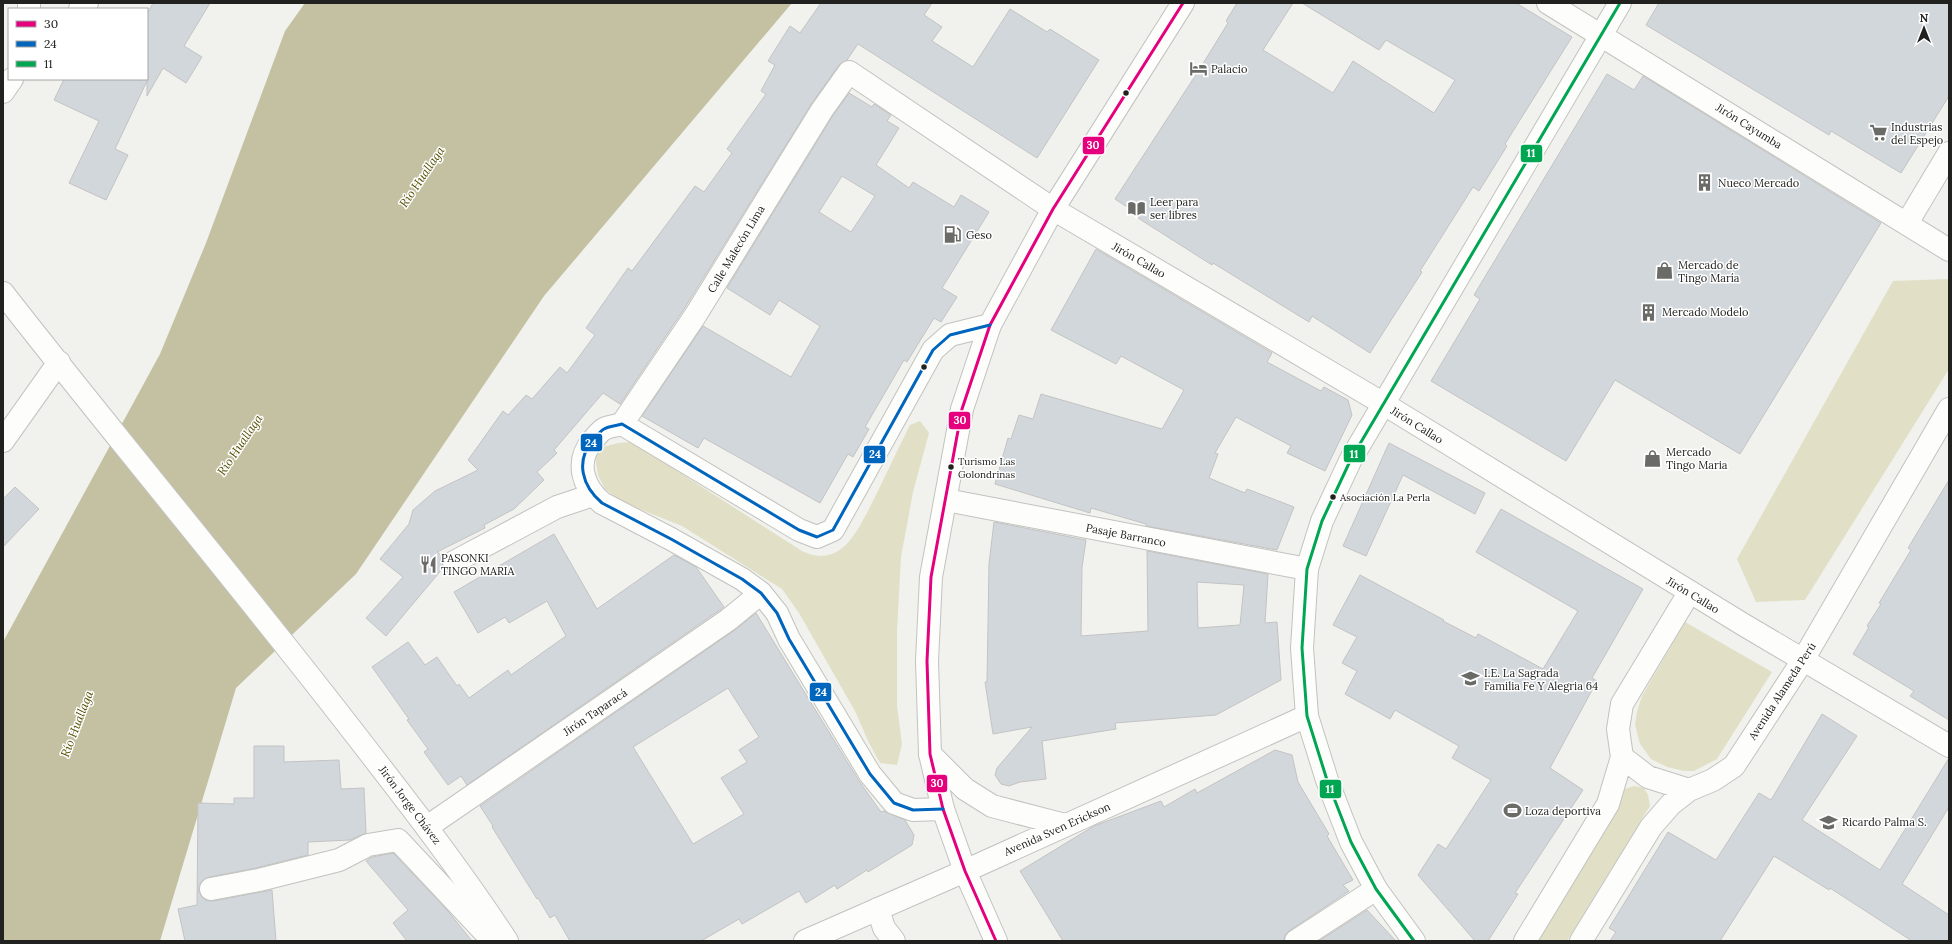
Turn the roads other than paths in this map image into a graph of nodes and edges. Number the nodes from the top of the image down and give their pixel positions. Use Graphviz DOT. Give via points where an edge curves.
graph roads {
  1 [pos="1183,3"];
  2 [pos="1548,3"];
  3 [pos="1620,3"];
  4 [pos="1601,34"];
  5 [pos="849,72"];
  6 [pos="11,80"];
  7 [pos="3,92"];
  8 [pos="1949,153"];
  9 [pos="1053,209"];
  10 [pos="1907,223"];
  11 [pos="1949,250"];
  12 [pos="3,293"];
  13 [pos="990,325"];
  14 [pos="59,362"];
  15 [pos="1384,404"];
  16 [pos="1949,409"];
  17 [pos="622,424"];
  18 [pos="3,441"];
  19 [pos="593,495"];
  20 [pos="946,500"];
  21 [pos="454,562"];
  22 [pos="1307,569"];
  23 [pos="761,593"];
  24 [pos="1690,593"];
  25 [pos="1803,660"];
  26 [pos="1307,716"];
  27 [pos="1949,746"];
  28 [pos="930,754"];
  29 [pos="1622,757"];
  30 [pos="1690,790"];
  31 [pos="943,809"];
  32 [pos="1065,826"];
  33 [pos="427,827"];
  34 [pos="965,871"];
  35 [pos="211,888"];
  36 [pos="1376,888"];
  37 [pos="878,909"];
  38 [pos="493,941"];
  39 [pos="506,941"];
  40 [pos="805,941"];
  41 [pos="894,941"];
  42 [pos="996,941"];
  43 [pos="1296,941"];
  44 [pos="1414,941"];
  45 [pos="1524,941"];
  46 [pos="1581,941"];
  1 -- 9 [label="main road"];
  2 -- 4 [label="main road, Jirón Cayumba"];
  3 -- 4 [label="main road"];
  4 -- 10 [label="main road, Jirón Cayumba"];
  4 -- 15 [label="main road"];
  5 -- 9 [label="main road, Jirón Callao"];
  5 -- 17 [label="main road, Calle Malecón Lima" via="822,110 695,316"];
  6 -- 7 [label="main road"];
  8 -- 10 [label="main road"];
  9 -- 13 [label="main road"];
  9 -- 15 [label="main road, Jirón Callao"];
  10 -- 11 [label="main road, Jirón Cayumba"];
  12 -- 14 [label="main road, Jirón Jorge Chávez"];
  13 -- 17 [label="main road" via="950,335 933,350 832,530 817,537 799,530"];
  13 -- 20 [label="main road" via="962,409"];
  14 -- 18 [label="main road"];
  14 -- 33 [label="main road, Jirón Jorge Chávez"];
  15 -- 22 [label="main road" via="1351,460 1322,521"];
  15 -- 24 [label="main road, Jirón Callao"];
  16 -- 25 [label="main road, Avenida Alameda Perú"];
  17 -- 19 [label="main road" via="603,429 586,448 582,466 585,483"];
  19 -- 21 [label="main road" via="557,507"];
  19 -- 23 [label="main road" via="602,503 742,579"];
  20 -- 22 [label="main road, Pasaje Barranco"];
  20 -- 28 [label="main road" via="931,584 927,661"];
  22 -- 26 [label="main road" via="1302,648"];
  23 -- 31 [label="main road" via="777,613 789,639 870,774 894,803 913,810"];
  23 -- 33 [label="main road, Jirón Taparacá" via="728,620"];
  24 -- 25 [label="main road, Jirón Callao"];
  24 -- 29 [label="main road" via="1622,704 1618,729"];
  25 -- 27 [label="main road, Jirón Callao"];
  25 -- 30 [label="main road, Avenida Alameda Perú" via="1734,766 1713,780"];
  26 -- 32 [label="main road, Avenida Sven Erickson"];
  26 -- 36 [label="main road" via="1327,780 1351,842"];
  28 -- 31 [label="main road"];
  28 -- 32 [label="main road" via="965,790 992,806"];
  29 -- 30 [label="main road" via="1648,777"];
  29 -- 45 [label="main road" via="1608,804"];
  30 -- 46 [label="main road, Avenida Alameda Perú" via="1671,804 1651,828"];
  31 -- 34 [label="main road"];
  32 -- 34 [label="main road, Avenida Sven Erickson"];
  33 -- 39 [label="main road, Jirón Jorge Chávez" via="477,895"];
  34 -- 37 [label="main road, Avenida Sven Erickson"];
  34 -- 42 [label="main road"];
  35 -- 38 [label="main road" via="259,880 340,860 368,846 398,840"];
  36 -- 43 [label="main road"];
  36 -- 44 [label="main road"];
  37 -- 40 [label="main road, Avenida Sven Erickson"];
  37 -- 41 [label="main road" via="884,928"];
}
